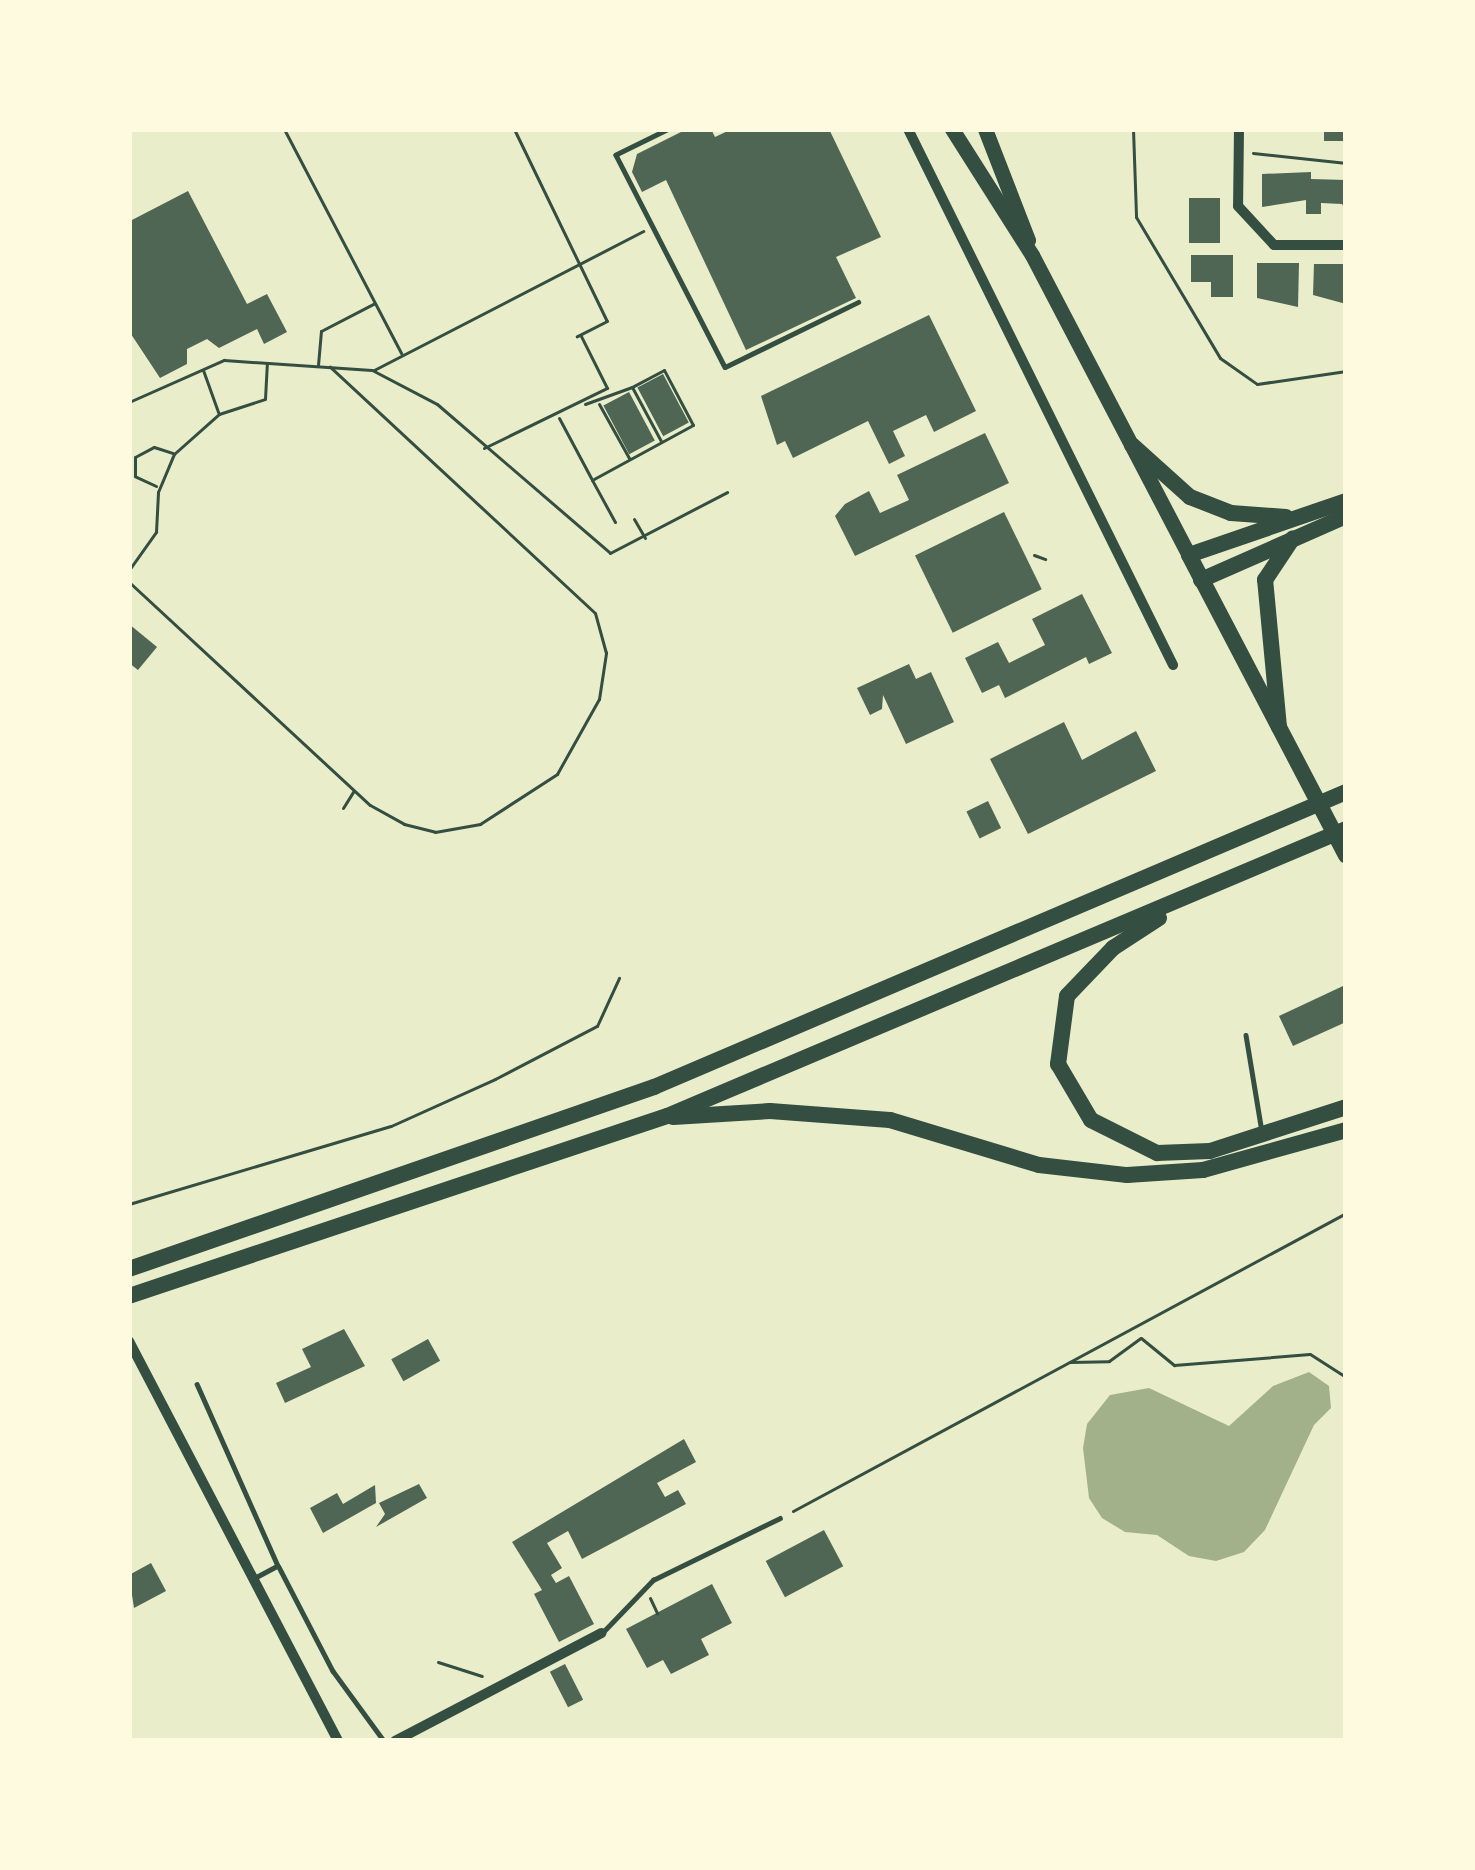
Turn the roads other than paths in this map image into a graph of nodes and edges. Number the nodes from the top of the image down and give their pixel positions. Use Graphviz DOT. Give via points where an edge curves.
graph roads {
  1 [pos="669,129"];
  2 [pos="908,129"];
  3 [pos="952,129"];
  4 [pos="985,129"];
  5 [pos="1239,129"];
  6 [pos="1346,245"];
  7 [pos="1032,254"];
  8 [pos="858,302"];
  9 [pos="1132,445"];
  10 [pos="1346,501"];
  11 [pos="1346,516"];
  12 [pos="1286,517"];
  13 [pos="1293,538"];
  14 [pos="1189,556"];
  15 [pos="1201,580"];
  16 [pos="1173,665"];
  17 [pos="1279,727"];
  18 [pos="1346,792"];
  19 [pos="1346,829"];
  20 [pos="1346,855"];
  21 [pos="1195,895"];
  22 [pos="1246,1035"];
  23 [pos="1346,1107"];
  24 [pos="667,1116"];
  25 [pos="1346,1130"];
  26 [pos="1263,1138"];
  27 [pos="129,1269"];
  28 [pos="129,1296"];
  29 [pos="129,1341"];
  30 [pos="197,1384"];
  31 [pos="780,1518"];
  32 [pos="278,1566"];
  33 [pos="254,1578"];
  34 [pos="602,1633"];
  35 [pos="338,1741"];
  36 [pos="384,1741"];
  37 [pos="395,1741"];
  1 -- 8 [label="lane" via="616,155 724,367"];
  2 -- 16 [label="street"];
  3 -- 7 [label="main road"];
  4 -- 7 [label="main road" via="1009,174"];
  5 -- 6 [label="street" via="1238,206 1274,245"];
  7 -- 9 [label="main road"];
  9 -- 12 [label="main road" via="1190,497 1231,513"];
  9 -- 14 [label="main road"];
  10 -- 12 [label="main road"];
  11 -- 13 [label="main road"];
  12 -- 14 [label="main road"];
  13 -- 15 [label="main road"];
  13 -- 17 [label="main road" via="1265,580"];
  14 -- 15 [label="main road"];
  15 -- 17 [label="main road"];
  17 -- 20 [label="main road"];
  18 -- 27 [label="main road" via="655,1087"];
  19 -- 21 [label="main road"];
  21 -- 24 [label="main road"];
  21 -- 26 [label="main road" via="1113,948 1067,996 1058,1064 1091,1120 1157,1153"];
  22 -- 26 [label="lane"];
  23 -- 26 [label="main road"];
  24 -- 25 [label="main road" via="890,1120 1039,1165 1127,1175 1203,1170"];
  24 -- 28 [label="main road"];
  29 -- 33 [label="street"];
  30 -- 32 [label="lane"];
  31 -- 34 [label="lane" via="652,1580"];
  32 -- 33 [label="lane"];
  32 -- 36 [label="lane" via="333,1671"];
  33 -- 35 [label="street"];
  34 -- 37 [label="street"];
}
